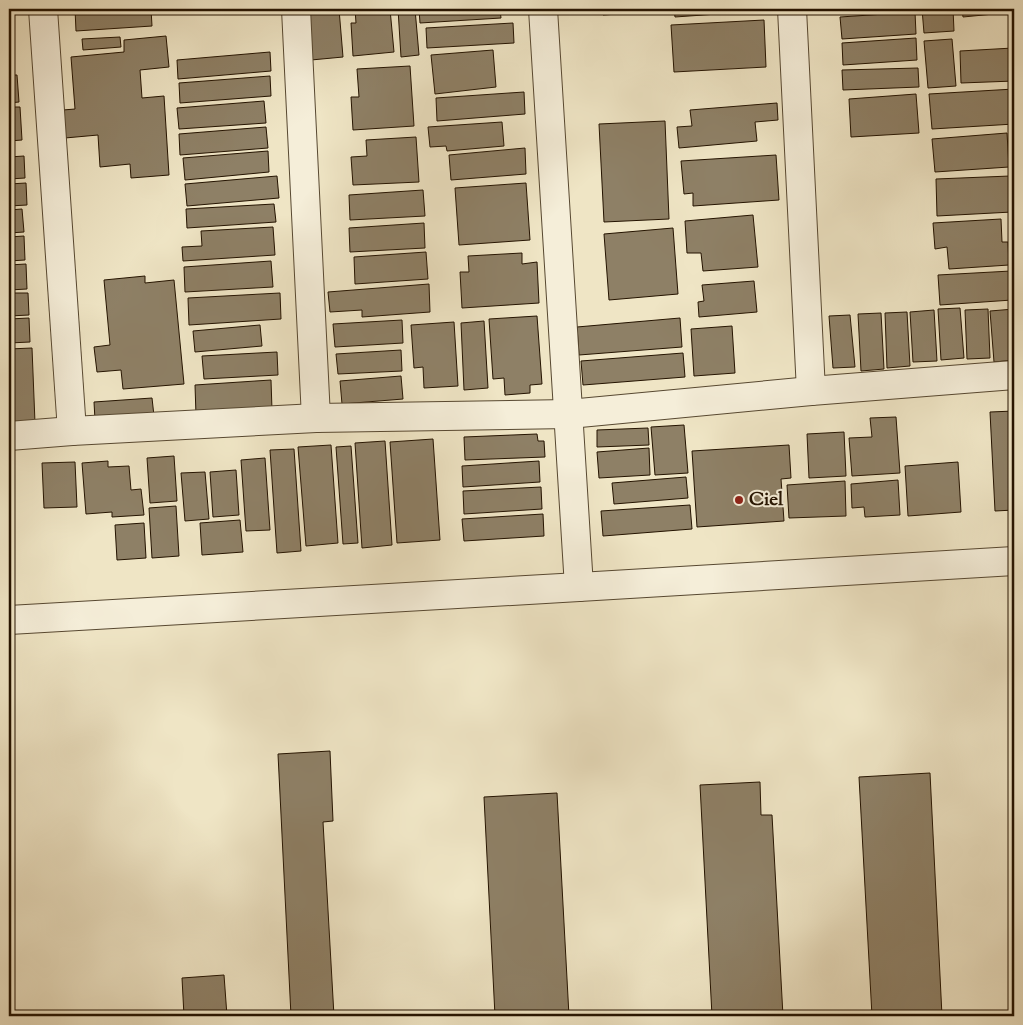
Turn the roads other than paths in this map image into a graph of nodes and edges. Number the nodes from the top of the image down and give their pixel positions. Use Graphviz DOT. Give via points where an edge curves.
graph roads {
  1 [pos="43,9"];
  2 [pos="296,9"];
  3 [pos="543,9"];
  4 [pos="792,9"];
  5 [pos="1014,375"];
  6 [pos="811,391"];
  7 [pos="569,414"];
  8 [pos="316,418"];
  9 [pos="72,431"];
  10 [pos="9,436"];
  11 [pos="1014,560"];
  12 [pos="579,587"];
  13 [pos="9,620"];
  1 -- 9 [label="street"];
  2 -- 8 [label="street"];
  3 -- 7 [label="street"];
  4 -- 6 [label="street"];
  5 -- 6 [label="street"];
  6 -- 7 [label="street"];
  7 -- 8 [label="street"];
  7 -- 12 [label="street"];
  8 -- 9 [label="street"];
  9 -- 10 [label="street"];
  11 -- 12 [label="street"];
  12 -- 13 [label="street"];
}
